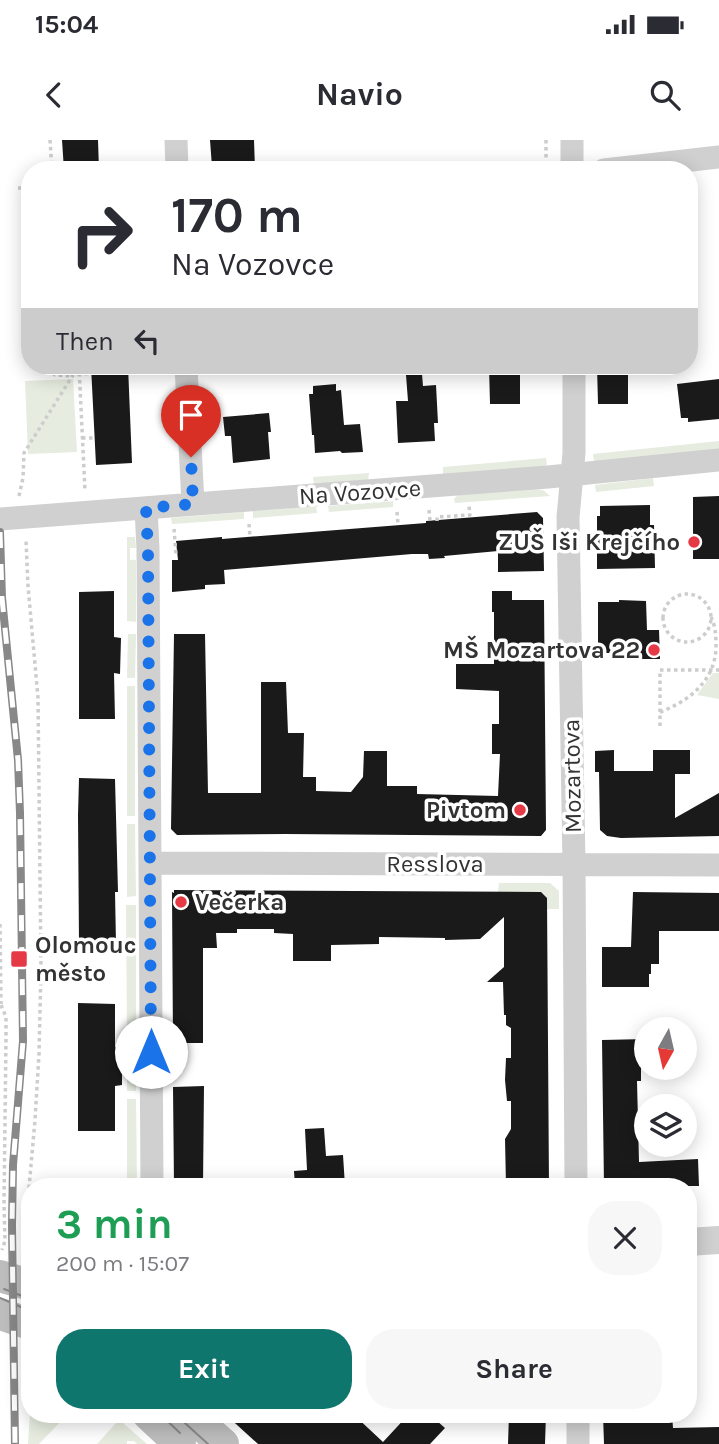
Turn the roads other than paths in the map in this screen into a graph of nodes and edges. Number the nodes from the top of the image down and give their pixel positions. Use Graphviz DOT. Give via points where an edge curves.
graph roads {
  1 [pos="176,140"];
  2 [pos="572,140"];
  3 [pos="719,157"];
  4 [pos="177,161"];
  5 [pos="572,161"];
  6 [pos="684,161"];
  7 [pos="187,375"];
  8 [pos="574,375"];
  9 [pos="719,460"];
  10 [pos="572,475"];
  11 [pos="200,504"];
  12 [pos="135,509"];
  13 [pos="0,519"];
  14 [pos="150,863"];
  15 [pos="574,864"];
  16 [pos="719,865"];
  17 [pos="152,1178"];
  18 [pos="576,1178"];
  19 [pos="719,1240"];
  20 [pos="697,1241"];
  21 [pos="0,1314"];
  22 [pos="21,1321"];
  23 [pos="158,1423"];
  24 [pos="199,1423"];
  25 [pos="578,1423"];
  26 [pos="180,1444"];
  27 [pos="223,1444"];
  28 [pos="578,1444"];
  1 -- 4 [label="street"];
  2 -- 5 [label="street"];
  3 -- 6 [label="street"];
  7 -- 11 [label="street"];
  8 -- 10 [label="street, Mozartova"];
  9 -- 10 [label="street, Na Vozovce"];
  10 -- 11 [label="street, Na Vozovce"];
  10 -- 15 [label="street, Mozartova" via="568,517"];
  11 -- 12 [label="street, Na Vozovce"];
  12 -- 13 [label="street, Na Vozovce"];
  12 -- 14 [label="street" via="148,550"];
  14 -- 15 [label="street, Resslova"];
  14 -- 17 [label="street"];
  15 -- 16 [label="street, Resslova"];
  15 -- 18 [label="street, Mozartova"];
  19 -- 20 [label="street"];
  21 -- 22 [label="main road"];
  23 -- 26 [label="main road"];
  24 -- 27 [label="main road"];
  25 -- 28 [label="street"];
}
